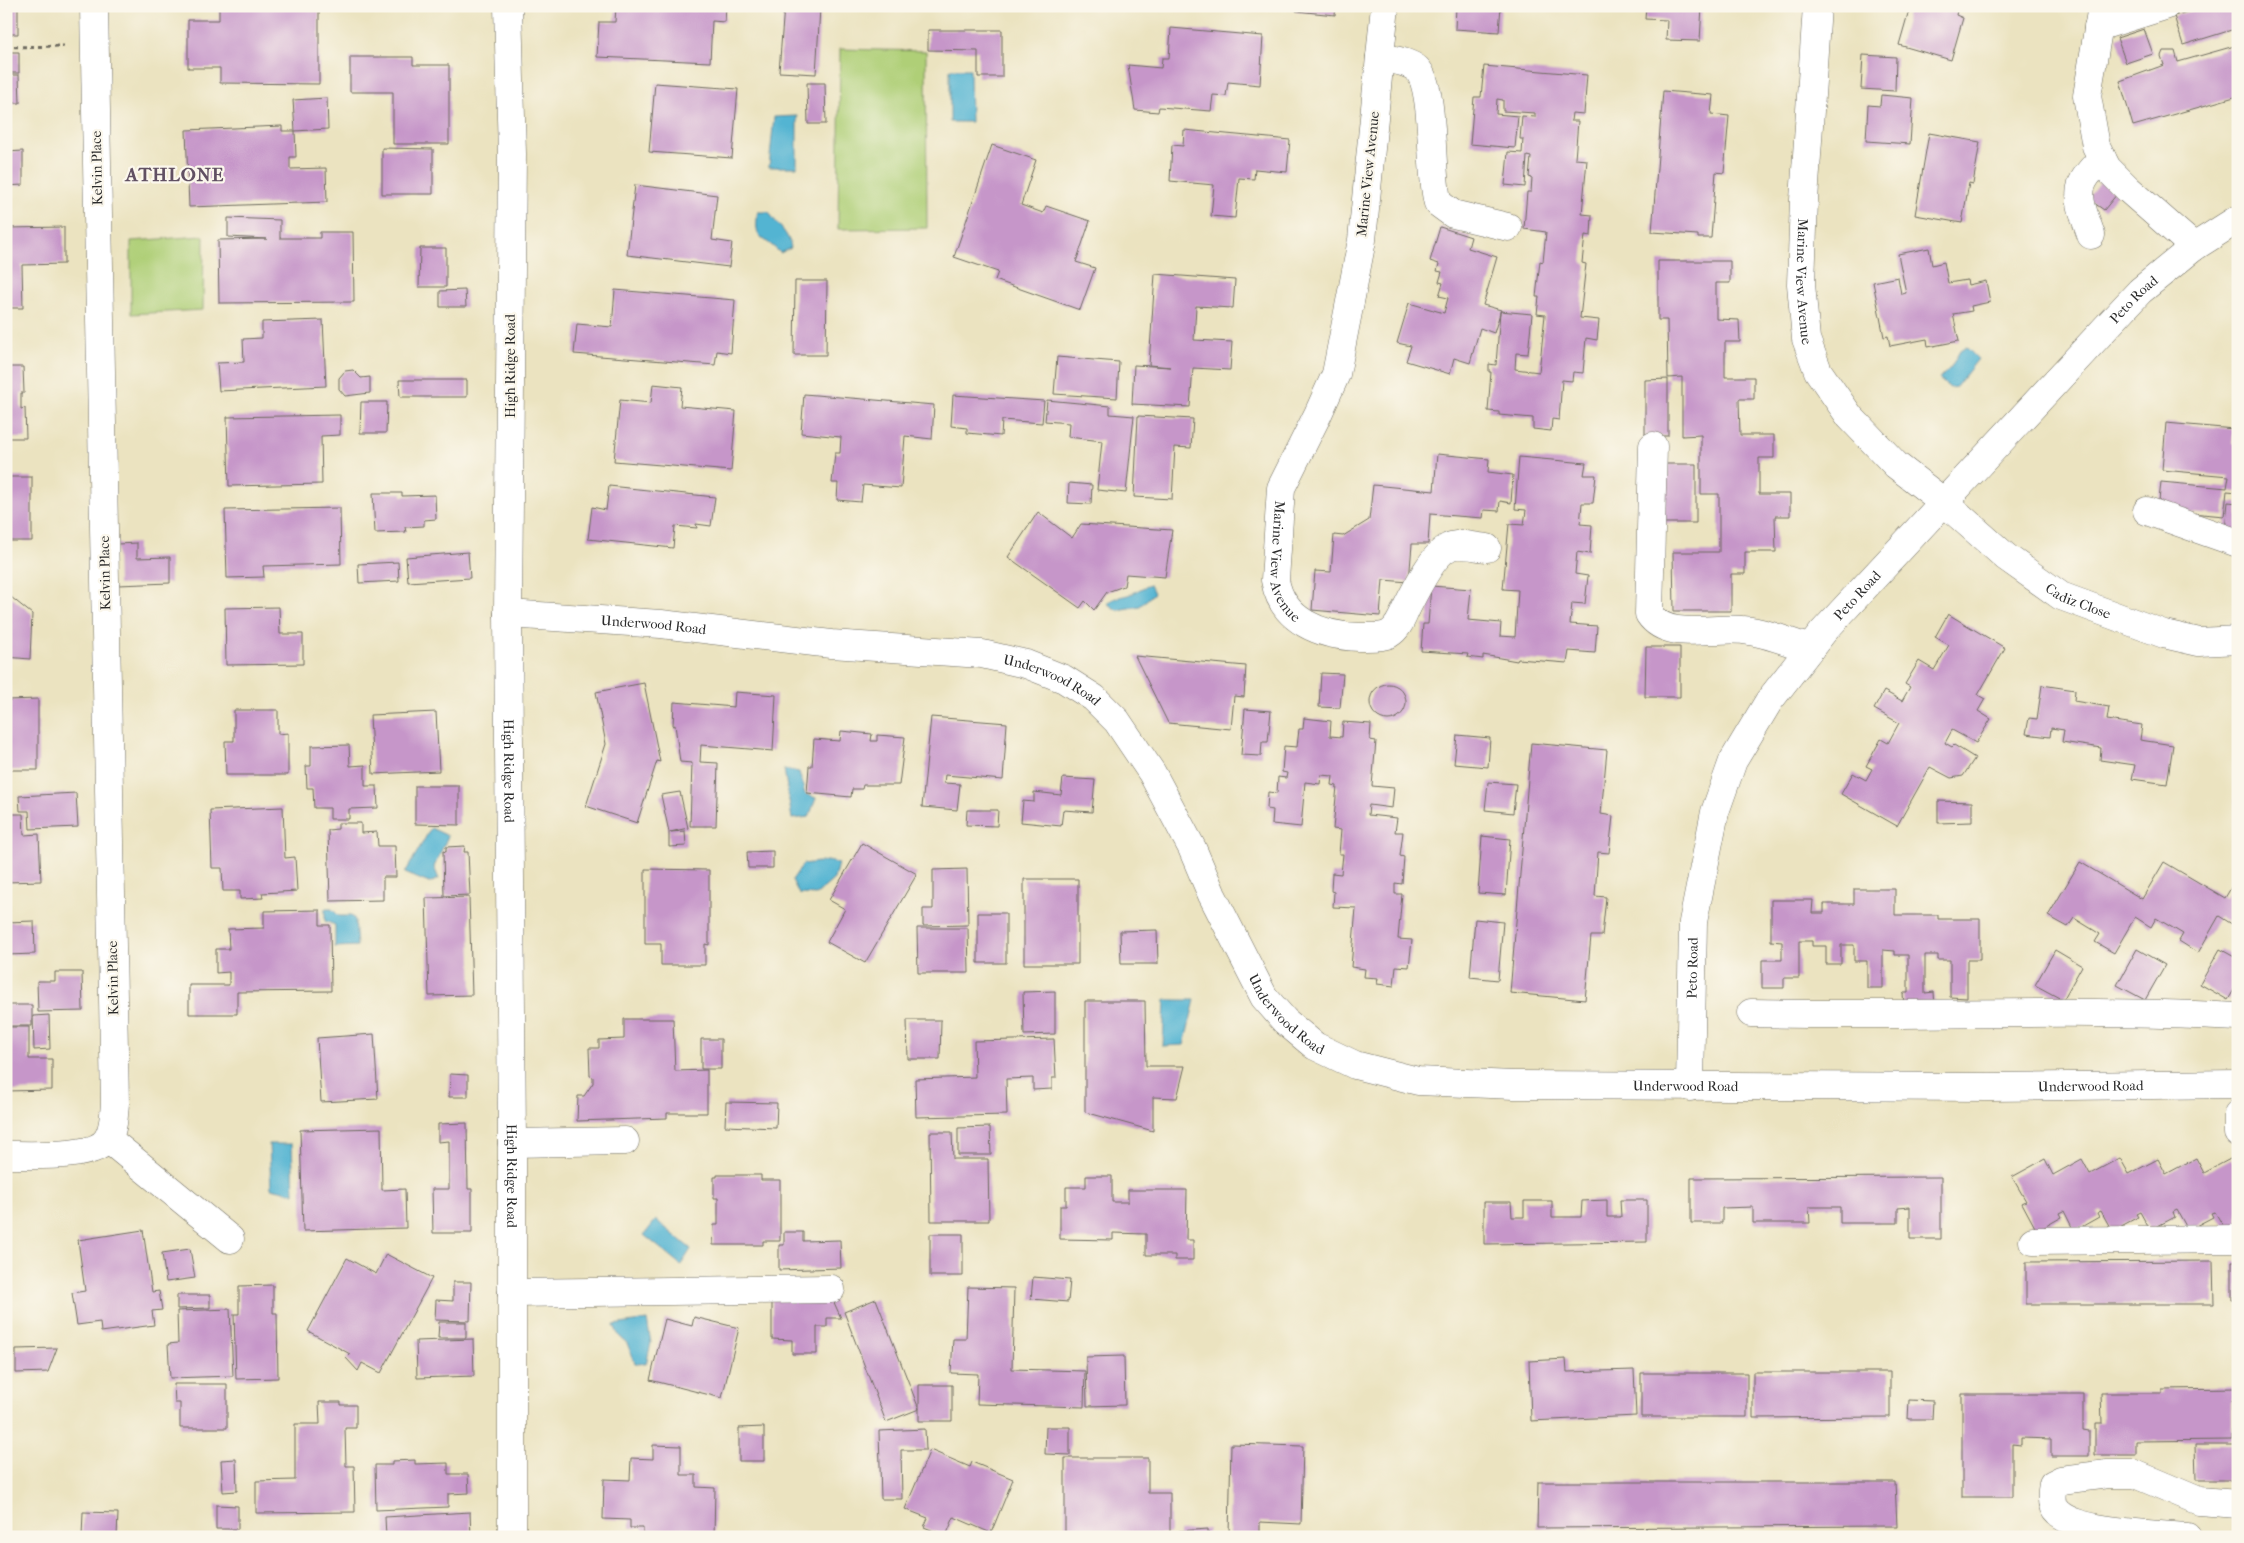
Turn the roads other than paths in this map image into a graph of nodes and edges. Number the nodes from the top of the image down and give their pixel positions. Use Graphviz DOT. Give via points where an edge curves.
graph roads {
  1 [pos="94,6"];
  2 [pos="508,6"];
  3 [pos="1384,6"];
  4 [pos="1818,6"];
  5 [pos="2165,6"];
  6 [pos="2100,16"];
  7 [pos="1380,57"];
  8 [pos="2102,158"];
  9 [pos="2238,219"];
  10 [pos="1508,227"];
  11 [pos="2091,235"];
  12 [pos="2194,247"];
  13 [pos="1653,446"];
  14 [pos="1945,503"];
  15 [pos="2147,511"];
  16 [pos="2238,543"];
  17 [pos="1487,548"];
  18 [pos="508,614"];
  19 [pos="2238,640"];
  20 [pos="1810,649"];
  21 [pos="1751,1013"];
  22 [pos="2238,1017"];
  23 [pos="2238,1084"];
  24 [pos="1690,1087"];
  25 [pos="2238,1114"];
  26 [pos="2238,1133"];
  27 [pos="108,1139"];
  28 [pos="625,1141"];
  29 [pos="512,1142"];
  30 [pos="6,1155"];
  31 [pos="230,1239"];
  32 [pos="2238,1240"];
  33 [pos="2033,1241"];
  34 [pos="831,1289"];
  35 [pos="512,1293"];
  36 [pos="2238,1504"];
  37 [pos="512,1537"];
  38 [pos="2187,1537"];
  1 -- 27 [label="street, Kelvin Place" via="115,1103"];
  2 -- 18 [label="street, High Ridge Road" via="512,154"];
  3 -- 7 [label="street, Marine View Avenue"];
  4 -- 14 [label="street, Marine View Avenue" via="1804,200 1801,284 1806,339 1818,371 1850,417 1896,465"];
  5 -- 6 [label="street"];
  6 -- 8 [label="street" via="2087,96 2092,128"];
  7 -- 10 [label="street" via="1406,63 1421,74 1428,107 1438,203 1453,214"];
  7 -- 17 [label="street, Marine View Avenue" via="1362,240 1336,374 1280,488 1275,580 1282,603 1313,628 1335,635 1388,635 1398,626 1416,588 1441,552 1459,545"];
  8 -- 11 [label="street" via="2080,188"];
  8 -- 12 [label="street" via="2107,168 2128,189"];
  9 -- 12 [label="street, Peto Road"];
  12 -- 14 [label="street, Peto Road" via="2140,291"];
  13 -- 20 [label="street" via="1648,614 1667,628 1744,630"];
  14 -- 19 [label="street, Cadiz Close" via="2006,557 2061,596 2164,634 2199,642"];
  14 -- 20 [label="street, Peto Road"];
  15 -- 16 [label="street"];
  18 -- 24 [label="street, Underwood Road" via="661,624 831,644 982,654 1026,664 1064,679 1094,698 1117,721 1152,773 1192,848 1212,896 1264,997 1284,1021 1315,1046 1355,1065 1418,1081"];
  18 -- 29 [label="street, High Ridge Road"];
  20 -- 24 [label="street, Peto Road" via="1769,700 1733,760 1715,812 1693,922"];
  21 -- 22 [label="street" via="2158,1013"];
  23 -- 24 [label="street, Underwood Road"];
  25 -- 26 [label="street"];
  27 -- 30 [label="street" via="96,1148 81,1152"];
  27 -- 31 [label="street"];
  28 -- 29 [label="street"];
  29 -- 35 [label="street, High Ridge Road"];
  32 -- 33 [label="street"];
  34 -- 35 [label="street"];
  35 -- 37 [label="street, High Ridge Road"];
  36 -- 38 [label="street" via="2199,1501 2135,1474 2108,1474 2061,1480 2053,1484 2052,1505 2058,1514 2075,1523"];
}
